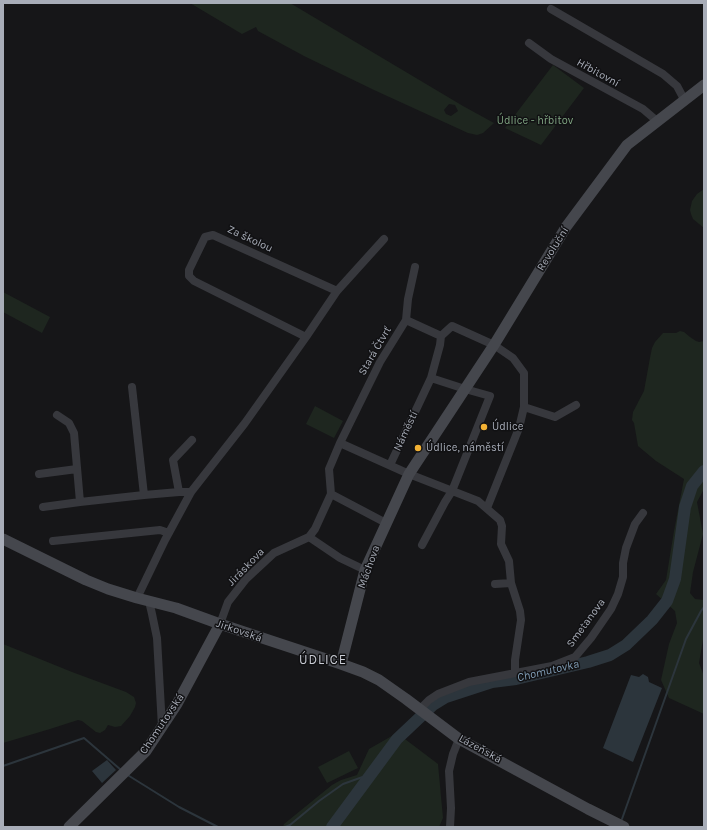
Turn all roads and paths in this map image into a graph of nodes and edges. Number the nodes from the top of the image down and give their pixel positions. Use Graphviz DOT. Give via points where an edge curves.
graph roads {
  1 [pos="551,9"];
  2 [pos="529,43"];
  3 [pos="704,85"];
  4 [pos="685,101"];
  5 [pos="657,121"];
  6 [pos="384,239"];
  7 [pos="415,267"];
  8 [pos="337,291"];
  9 [pos="406,320"];
  10 [pos="441,336"];
  11 [pos="306,337"];
  12 [pos="494,345"];
  13 [pos="431,378"];
  14 [pos="132,386"];
  15 [pos="465,389"];
  16 [pos="576,405"];
  17 [pos="524,407"];
  18 [pos="57,415"];
  19 [pos="192,440"];
  20 [pos="340,442"];
  21 [pos="390,465"];
  22 [pos="77,469"];
  23 [pos="39,474"];
  24 [pos="409,474"];
  25 [pos="452,491"];
  26 [pos="179,492"];
  27 [pos="191,492"];
  28 [pos="331,494"];
  29 [pos="144,495"];
  30 [pos="80,502"];
  31 [pos="43,507"];
  32 [pos="487,508"];
  33 [pos="643,513"];
  34 [pos="386,522"];
  35 [pos="169,533"];
  36 [pos="309,537"];
  37 [pos="3,539"];
  38 [pos="53,541"];
  39 [pos="422,545"];
  40 [pos="365,570"];
  41 [pos="511,583"];
  42 [pos="495,584"];
  43 [pos="137,598"];
  44 [pos="149,601"];
  45 [pos="220,624"];
  46 [pos="341,664"];
  47 [pos="515,673"];
  48 [pos="423,712"];
  49 [pos="162,727"];
  50 [pos="459,739"];
  51 [pos="69,827"];
  52 [pos="450,827"];
  53 [pos="624,827"];
  1 -- 4 [label="street" via="663,74 677,86"];
  2 -- 5 [label="street, Hřbitovní" via="551,59 642,109"];
  3 -- 4 [label="street, Revoluční"];
  4 -- 5 [label="street, Revoluční"];
  5 -- 12 [label="street, Revoluční" via="628,145 566,227"];
  6 -- 8 [label="street"];
  7 -- 9 [label="street, Stará Čtvrť"];
  8 -- 11 [label="street"];
  8 -- 11 [label="street, Za školou" via="213,234 204,237 189,270 189,276 194,281"];
  9 -- 10 [label="street"];
  9 -- 20 [label="street, Stará Čtvrť" via="380,362"];
  10 -- 12 [label="street" via="452,326"];
  10 -- 13 [label="street, Náměstí"];
  11 -- 27 [label="street" via="245,423"];
  12 -- 15 [label="street, Revoluční"];
  12 -- 17 [label="street" via="513,358 524,373"];
  13 -- 15 [label="street"];
  13 -- 21 [label="street, Náměstí"];
  14 -- 29 [label="street"];
  15 -- 24 [label="street, Náměstí"];
  15 -- 25 [label="street" via="490,396"];
  16 -- 17 [label="street" via="555,417"];
  17 -- 32 [label="street" via="519,428"];
  18 -- 22 [label="street" via="69,423 74,433"];
  19 -- 26 [label="street" via="173,460"];
  20 -- 21 [label="street"];
  20 -- 28 [label="street, Stará Čtvrť" via="328,469"];
  21 -- 24 [label="street, Náměstí"];
  22 -- 23 [label="street"];
  22 -- 30 [label="street"];
  24 -- 25 [label="street, Náměstí"];
  24 -- 34 [label="street, Máchova"];
  25 -- 32 [label="street, Náměstí" via="478,501"];
  25 -- 39 [label="street"];
  26 -- 27 [label="street"];
  26 -- 29 [label="street"];
  27 -- 35 [label="street"];
  28 -- 34 [label="street"];
  28 -- 36 [label="street"];
  29 -- 30 [label="street"];
  30 -- 31 [label="street"];
  32 -- 41 [label="street, Náměstí" via="500,520 502,526 501,544 508,561"];
  33 -- 47 [label="street, Smetanova" via="635,524 626,548 623,576 611,609 575,658 552,666"];
  34 -- 40 [label="street, Máchova"];
  35 -- 38 [label="street" via="160,530"];
  35 -- 43 [label="street"];
  36 -- 40 [label="street" via="340,558"];
  36 -- 45 [label="street, Jiráskova" via="274,553 246,580 228,602"];
  37 -- 43 [label="street, Jirkovská" via="86,580"];
  40 -- 46 [label="street, Máchova"];
  41 -- 42 [label="street"];
  41 -- 47 [label="street, Náměstí" via="521,620"];
  43 -- 44 [label="street, Jirkovská"];
  44 -- 45 [label="street, Jirkovská"];
  44 -- 49 [label="street" via="156,638"];
  45 -- 46 [label="street, Jirkovská"];
  45 -- 49 [label="street, Chomutovská"];
  46 -- 48 [label="street, Lázeňská" via="379,680"];
  47 -- 48 [label="street, Smetanova" via="448,689 429,700"];
  48 -- 50 [label="street, Lázeňská"];
  49 -- 51 [label="street, Chomutovská" via="146,751"];
  50 -- 52 [label="street" via="452,754 449,771"];
  50 -- 53 [label="street, Lázeňská"];
}
